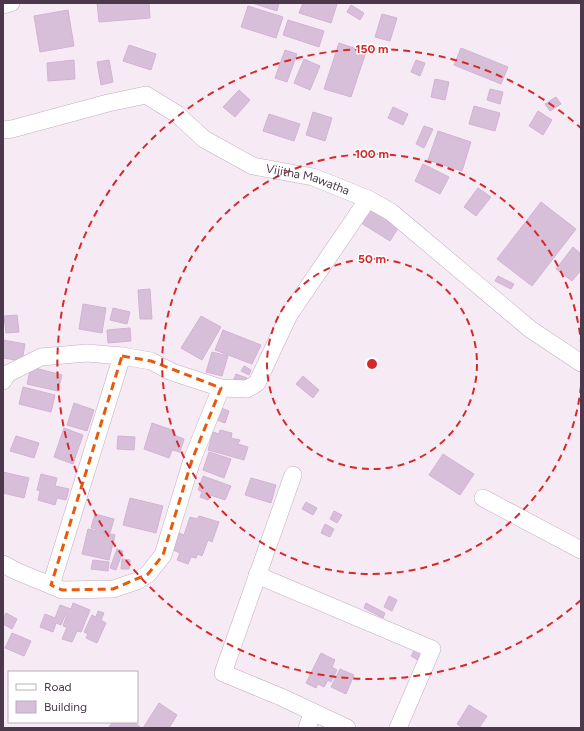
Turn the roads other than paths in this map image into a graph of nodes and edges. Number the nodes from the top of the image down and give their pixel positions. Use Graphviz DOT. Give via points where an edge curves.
graph roads {
  1 [pos="11,3"];
  2 [pos="3,5"];
  3 [pos="3,130"];
  4 [pos="368,199"];
  5 [pos="122,356"];
  6 [pos="581,363"];
  7 [pos="3,381"];
  8 [pos="221,388"];
  9 [pos="293,475"];
  10 [pos="483,498"];
  11 [pos="581,550"];
  12 [pos="3,564"];
  13 [pos="257,575"];
  14 [pos="51,585"];
  15 [pos="312,712"];
  16 [pos="307,728"];
  17 [pos="347,728"];
  18 [pos="398,728"];
  1 -- 2 [label="street"];
  3 -- 4 [label="street, Vijitha Mawatha" via="146,95 177,114 204,139 253,166 313,177"];
  4 -- 6 [label="street, Vijitha Mawatha" via="390,212 530,329"];
  4 -- 8 [label="street" via="289,315 257,383 247,389"];
  5 -- 7 [label="street" via="87,353 41,357 7,374"];
  5 -- 8 [label="street" via="151,362 172,372"];
  5 -- 14 [label="street"];
  8 -- 14 [label="street" via="192,460 163,555 148,574 137,581 113,589 62,590"];
  9 -- 13 [label="street"];
  10 -- 11 [label="street"];
  12 -- 14 [label="street"];
  13 -- 15 [label="street" via="223,673"];
  13 -- 18 [label="street" via="432,649"];
  15 -- 16 [label="street"];
  15 -- 17 [label="street"];
}
